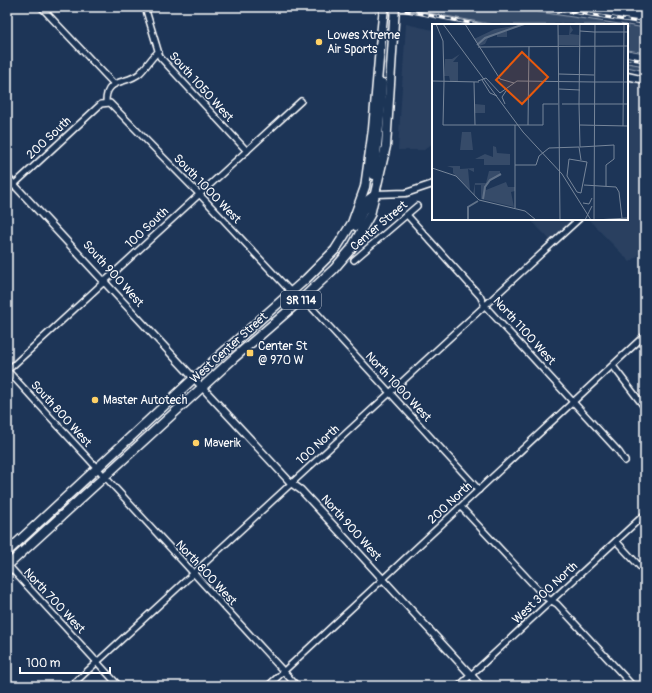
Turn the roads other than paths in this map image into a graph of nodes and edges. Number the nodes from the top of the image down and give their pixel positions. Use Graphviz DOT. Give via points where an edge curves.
graph roads {
  1 [pos="41,7"];
  2 [pos="145,7"];
  3 [pos="384,7"];
  4 [pos="395,7"];
  5 [pos="640,7"];
  6 [pos="645,9"];
  7 [pos="380,46"];
  8 [pos="158,52"];
  9 [pos="628,76"];
  10 [pos="645,80"];
  11 [pos="114,84"];
  12 [pos="301,100"];
  13 [pos="106,103"];
  14 [pos="247,151"];
  15 [pos="7,177"];
  16 [pos="14,184"];
  17 [pos="432,184"];
  18 [pos="7,190"];
  19 [pos="200,194"];
  20 [pos="376,194"];
  21 [pos="417,206"];
  22 [pos="407,216"];
  23 [pos="578,220"];
  24 [pos="332,253"];
  25 [pos="354,260"];
  26 [pos="105,281"];
  27 [pos="291,292"];
  28 [pos="303,298"];
  29 [pos="485,306"];
  30 [pos="645,335"];
  31 [pos="613,366"];
  32 [pos="7,370"];
  33 [pos="193,379"];
  34 [pos="202,388"];
  35 [pos="389,393"];
  36 [pos="574,402"];
  37 [pos="645,408"];
  38 [pos="625,461"];
  39 [pos="101,472"];
  40 [pos="291,483"];
  41 [pos="479,490"];
  42 [pos="461,507"];
  43 [pos="645,514"];
  44 [pos="616,541"];
  45 [pos="7,552"];
  46 [pos="7,565"];
  47 [pos="645,572"];
  48 [pos="193,574"];
  49 [pos="383,579"];
  50 [pos="552,600"];
  51 [pos="98,662"];
  52 [pos="284,672"];
  53 [pos="471,675"];
  54 [pos="71,686"];
  55 [pos="120,686"];
  56 [pos="268,686"];
  57 [pos="297,686"];
  58 [pos="459,686"];
  59 [pos="481,686"];
  60 [pos="633,686"];
  1 -- 11 [label="street"];
  2 -- 8 [label="street, South 1050 West"];
  3 -- 7 [label="main road, West Center Street / SR 114, bridge"];
  4 -- 20 [label="main road, West Center Street / SR 114, bridge" via="386,146"];
  5 -- 6 [label="street"];
  7 -- 20 [label="main road" via="381,107 372,186"];
  7 -- 24 [label="main road, West Center Street / SR 114" via="369,162 362,197 346,234"];
  8 -- 11 [label="street" via="140,73"];
  8 -- 14 [label="street, South 1050 West"];
  9 -- 10 [label="street"];
  11 -- 13 [label="street" via="106,97"];
  12 -- 14 [label="street, 100 South"];
  13 -- 16 [label="street, 200 South" via="101,104"];
  13 -- 19 [label="street, South 1000 West" via="114,106"];
  14 -- 19 [label="street, 100 South"];
  15 -- 16 [label="street, South 900 West"];
  16 -- 18 [label="street, 200 South"];
  16 -- 26 [label="street, South 900 West"];
  17 -- 20 [label="street" via="406,193"];
  19 -- 26 [label="street, 100 South"];
  19 -- 27 [label="street, South 1000 West"];
  20 -- 24 [label="main road" via="368,200 343,246"];
  20 -- 28 [label="main road, West Center Street / SR 114" via="370,215 351,250"];
  21 -- 22 [label="street, Center Street"];
  22 -- 25 [label="street, Center Street"];
  22 -- 29 [label="street, North 1100 West" via="480,296"];
  23 -- 29 [label="street, 100 North"];
  24 -- 27 [label="main road, West Center Street / SR 114"];
  26 -- 32 [label="street, 100 South"];
  26 -- 33 [label="street, South 900 West"];
  27 -- 33 [label="main road, West Center Street / SR 114"];
  28 -- 34 [label="main road, West Center Street / SR 114"];
  28 -- 35 [label="street, North 1000 West"];
  29 -- 35 [label="street, 100 North"];
  29 -- 36 [label="street, North 1100 West"];
  30 -- 31 [label="street, 200 North"];
  31 -- 36 [label="street, 200 North"];
  31 -- 37 [label="street"];
  32 -- 39 [label="street, South 800 West"];
  33 -- 34 [label="street, South 900 West"];
  33 -- 39 [label="main road, West Center Street / SR 114"];
  34 -- 39 [label="main road, West Center Street / SR 114"];
  34 -- 40 [label="street, North 900 West"];
  35 -- 40 [label="street, 100 North"];
  35 -- 41 [label="street, North 1000 West"];
  36 -- 38 [label="street, North 1100 West"];
  36 -- 41 [label="street, 200 North"];
  39 -- 45 [label="main road, West Center Street / SR 114"];
  39 -- 46 [label="main road, West Center Street / SR 114"];
  39 -- 48 [label="street, North 800 West"];
  40 -- 48 [label="street, 100 North"];
  40 -- 49 [label="street, North 900 West" via="301,490"];
  41 -- 42 [label="street, 200 North"];
  42 -- 49 [label="street, 200 North"];
  42 -- 50 [label="street" via="545,597"];
  43 -- 44 [label="street, West 300 North"];
  44 -- 47 [label="street"];
  44 -- 50 [label="street, West 300 North"];
  46 -- 51 [label="street, North 700 West"];
  48 -- 51 [label="street, 100 North"];
  48 -- 52 [label="street, North 800 West"];
  49 -- 52 [label="street, 200 North"];
  49 -- 53 [label="street, North 900 West"];
  50 -- 53 [label="street, West 300 North"];
  50 -- 60 [label="street"];
  51 -- 54 [label="street, 100 North"];
  51 -- 55 [label="street, North 700 West"];
  52 -- 56 [label="street, 200 North"];
  52 -- 57 [label="street, North 800 West"];
  53 -- 58 [label="street, West 300 North"];
  53 -- 59 [label="street, North 900 West"];
}
